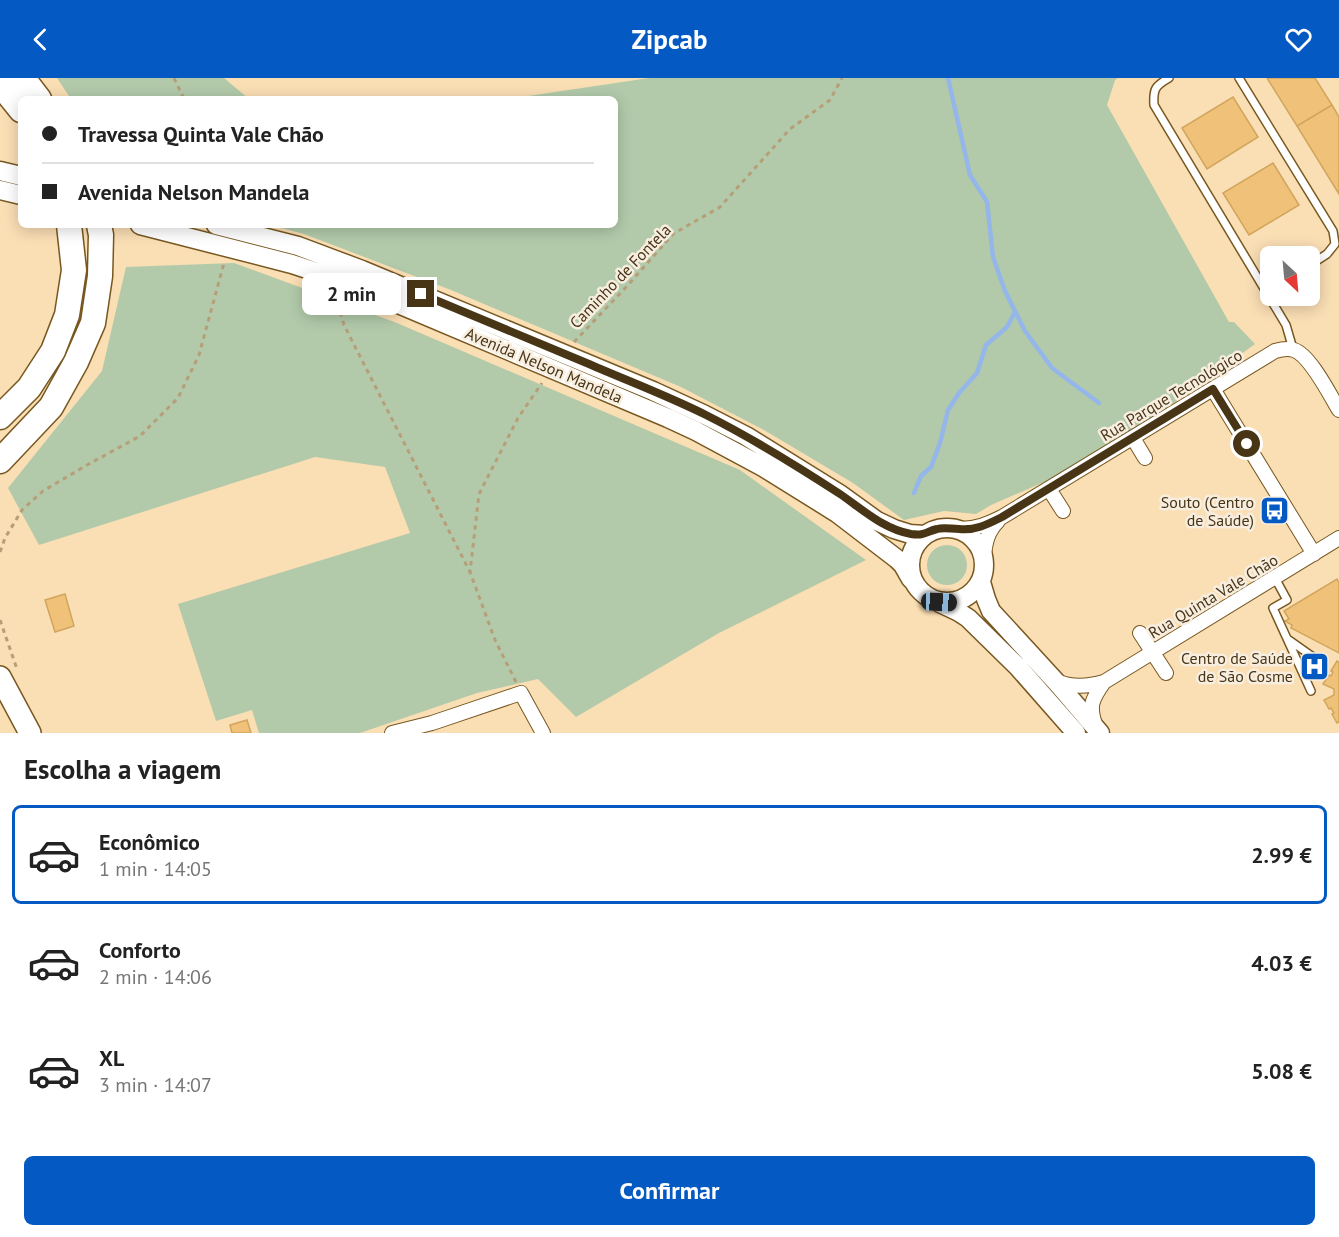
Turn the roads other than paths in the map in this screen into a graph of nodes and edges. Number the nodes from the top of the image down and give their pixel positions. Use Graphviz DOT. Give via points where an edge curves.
graph roads {
  1 [pos="34,78"];
  2 [pos="1169,78"];
  3 [pos="1239,78"];
  4 [pos="11,93"];
  5 [pos="36,96"];
  6 [pos="49,96"];
  7 [pos="0,171"];
  8 [pos="18,175"];
  9 [pos="0,190"];
  10 [pos="18,194"];
  11 [pos="69,228"];
  12 [pos="152,228"];
  13 [pos="228,228"];
  14 [pos="100,230"];
  15 [pos="1320,259"];
  16 [pos="1260,278"];
  17 [pos="1276,306"];
  18 [pos="1293,349"];
  19 [pos="1213,389"];
  20 [pos="1339,410"];
  21 [pos="0,417"];
  22 [pos="1133,438"];
  23 [pos="1145,458"];
  24 [pos="0,461"];
  25 [pos="1049,489"];
  26 [pos="1063,511"];
  27 [pos="1002,517"];
  28 [pos="960,530"];
  29 [pos="924,535"];
  30 [pos="1338,541"];
  31 [pos="1314,554"];
  32 [pos="984,557"];
  33 [pos="1275,578"];
  34 [pos="911,579"];
  35 [pos="981,582"];
  36 [pos="939,602"];
  37 [pos="1140,633"];
  38 [pos="1287,639"];
  39 [pos="1152,652"];
  40 [pos="1323,664"];
  41 [pos="1166,673"];
  42 [pos="0,677"];
  43 [pos="1056,681"];
  44 [pos="1104,682"];
  45 [pos="1311,691"];
  46 [pos="0,694"];
  47 [pos="27,728"];
  48 [pos="1099,731"];
  49 [pos="392,733"];
  50 [pos="543,733"];
  51 [pos="1076,733"];
  1 -- 6 [label="highway"];
  2 -- 16 [label="lane" via="1157,85 1154,105"];
  3 -- 15 [label="lane" via="1333,231 1335,244"];
  4 -- 5 [label="highway" via="28,86"];
  7 -- 8 [label="main road"];
  9 -- 10 [label="main road"];
  11 -- 21 [label="highway" via="74,270 67,315 53,351 29,388"];
  12 -- 34 [label="main road, Avenida Nelson Mandela" via="337,279 668,418 732,449 837,513 897,559"];
  13 -- 29 [label="main road, Avenida Nelson Mandela" via="298,246 362,270 653,391 746,436 877,520 894,529"];
  14 -- 24 [label="highway" via="100,276 93,323 51,407"];
  17 -- 18 [label="lane"];
  18 -- 19 [label="street, Rua Parque Tecnológico" via="1275,351"];
  18 -- 20 [label="street" via="1311,365"];
  19 -- 22 [label="street, Rua Parque Tecnológico"];
  19 -- 31 [label="street"];
  22 -- 23 [label="street"];
  22 -- 25 [label="street, Rua Parque Tecnológico"];
  25 -- 26 [label="street"];
  25 -- 27 [label="street, Rua Parque Tecnológico"];
  27 -- 28 [label="street, Rua Parque Tecnológico" via="987,525"];
  27 -- 32 [label="street, Rua Parque Tecnológico" via="988,535"];
  28 -- 29 [label="main road" via="948,527"];
  28 -- 32 [label="main road" via="979,545"];
  29 -- 34 [label="main road" via="910,554"];
  30 -- 31 [label="street, Rua Quinta Vale Chão"];
  31 -- 33 [label="street, Rua Quinta Vale Chão"];
  32 -- 35 [label="main road"];
  33 -- 38 [label="lane" via="1287,600 1273,608"];
  33 -- 39 [label="street, Rua Quinta Vale Chão"];
  34 -- 36 [label="main road" via="927,597"];
  35 -- 36 [label="main road" via="963,599"];
  35 -- 43 [label="main road" via="991,611"];
  36 -- 51 [label="main road" via="968,618"];
  37 -- 39 [label="street"];
  38 -- 40 [label="lane"];
  38 -- 45 [label="lane"];
  39 -- 41 [label="street"];
  39 -- 44 [label="street, Rua Quinta Vale Chão"];
  42 -- 47 [label="main road"];
  43 -- 44 [label="street, Rua Quinta Vale Chão" via="1076,687"];
  43 -- 48 [label="main road"];
  44 -- 48 [label="street" via="1092,707"];
  46 -- 47 [label="main road"];
  49 -- 50 [label="street" via="521,693"];
}
